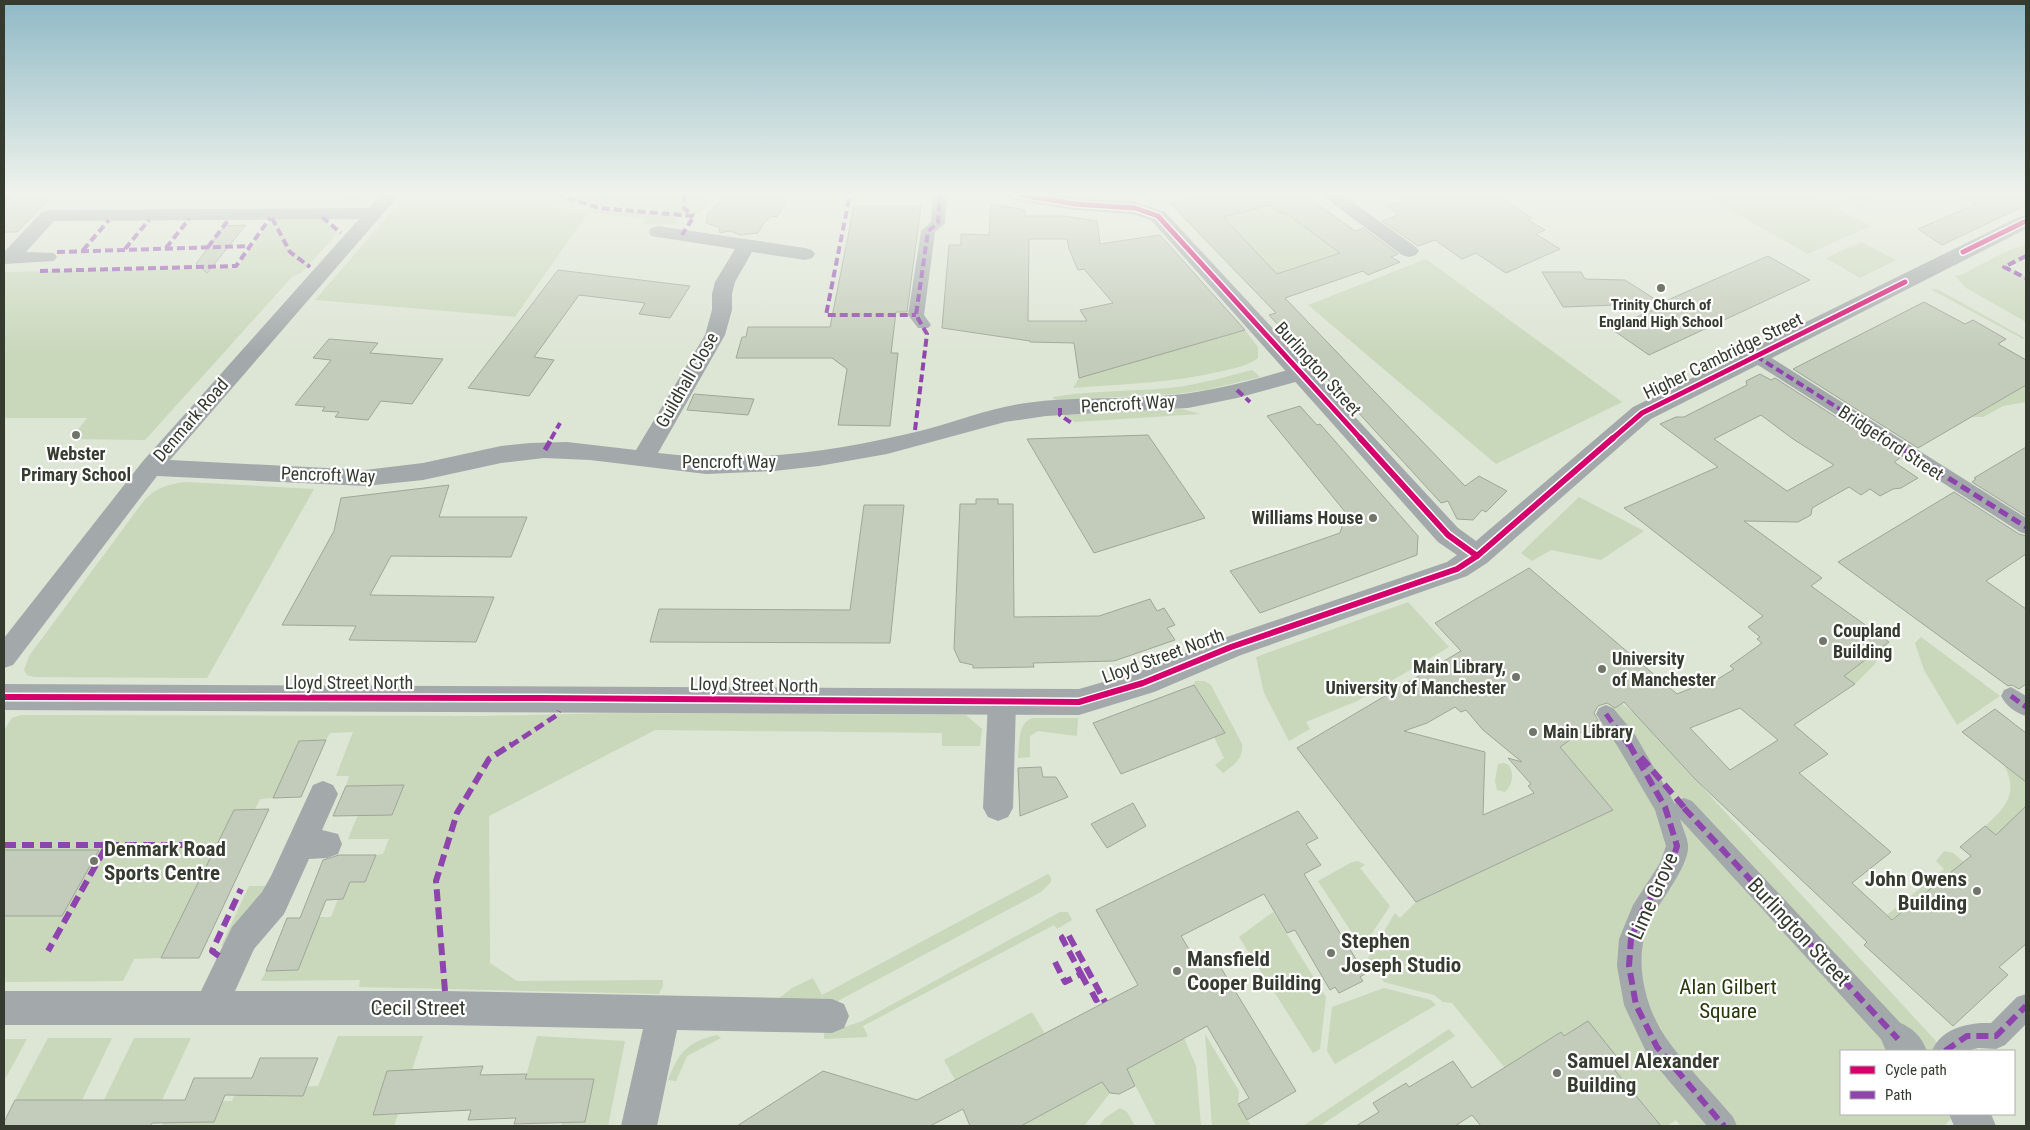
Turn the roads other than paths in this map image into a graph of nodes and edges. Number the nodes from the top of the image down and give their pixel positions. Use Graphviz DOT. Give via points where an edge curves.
graph roads {
  1 [pos="746,246"];
  2 [pos="18,247"];
  3 [pos="344,247"];
  4 [pos="751,247"];
  5 [pos="926,247"];
  6 [pos="1187,247"];
  7 [pos="1402,247"];
  8 [pos="1975,247"];
  9 [pos="1409,252"];
  10 [pos="805,254"];
  11 [pos="7,257"];
  12 [pos="47,257"];
  13 [pos="923,325"];
  14 [pos="1756,356"];
  15 [pos="1302,373"];
  16 [pos="643,458"];
  17 [pos="151,466"];
  18 [pos="1943,476"];
  19 [pos="2026,528"];
  20 [pos="1477,556"];
  21 [pos="4,656"];
  22 [pos="4,697"];
  23 [pos="1002,702"];
  24 [pos="1606,714"];
  25 [pos="1626,740"];
  26 [pos="323,794"];
  27 [pos="998,808"];
  28 [pos="2026,1006"];
  29 [pos="4,1008"];
  30 [pos="210,1008"];
  31 [pos="664,1012"];
  32 [pos="832,1016"];
  33 [pos="1904,1045"];
  34 [pos="1946,1050"];
  35 [pos="1968,1115"];
  36 [pos="639,1126"];
  37 [pos="1724,1126"];
  38 [pos="1978,1126"];
  1 -- 16 [label="street, Guildhall Close" via="725,282 715,335"];
  2 -- 11 [label="street"];
  3 -- 17 [label="street, Denmark Road"];
  4 -- 10 [label="street"];
  5 -- 13 [label="street" via="916,315"];
  6 -- 15 [label="street, Burlington Street"];
  7 -- 9 [label="street"];
  8 -- 14 [label="street, Higher Cambridge Street"];
  11 -- 12 [label="street"];
  14 -- 18 [label="street, Bridgeford Street"];
  14 -- 20 [label="street, Higher Cambridge Street" via="1642,413"];
  15 -- 16 [label="street, Pencroft Way" via="1173,403 1005,414 844,456 726,466"];
  15 -- 20 [label="street, Burlington Street" via="1448,535"];
  16 -- 17 [label="street, Pencroft Way" via="545,450 492,456 395,476 365,478"];
  17 -- 21 [label="street, Denmark Road"];
  18 -- 19 [label="street, Bridgeford Street"];
  20 -- 23 [label="street, Lloyd Street North" via="1457,569 1232,646 1143,683 1078,702"];
  22 -- 23 [label="street, Lloyd Street North"];
  23 -- 27 [label="street"];
  24 -- 25 [label="street, Lime Grove"];
  25 -- 33 [label="street, Burlington Street" via="1686,810"];
  25 -- 37 [label="street, Lime Grove" via="1665,807 1677,846 1670,868 1641,913 1631,939 1629,966 1636,1005 1657,1047"];
  26 -- 30 [label="street" via="314,845 243,938"];
  28 -- 34 [label="street" via="1996,1036 1967,1036"];
  29 -- 30 [label="street, Cecil Street"];
  30 -- 31 [label="street, Cecil Street"];
  31 -- 32 [label="street, Cecil Street"];
  31 -- 36 [label="street"];
  35 -- 38 [label="street"];
}
